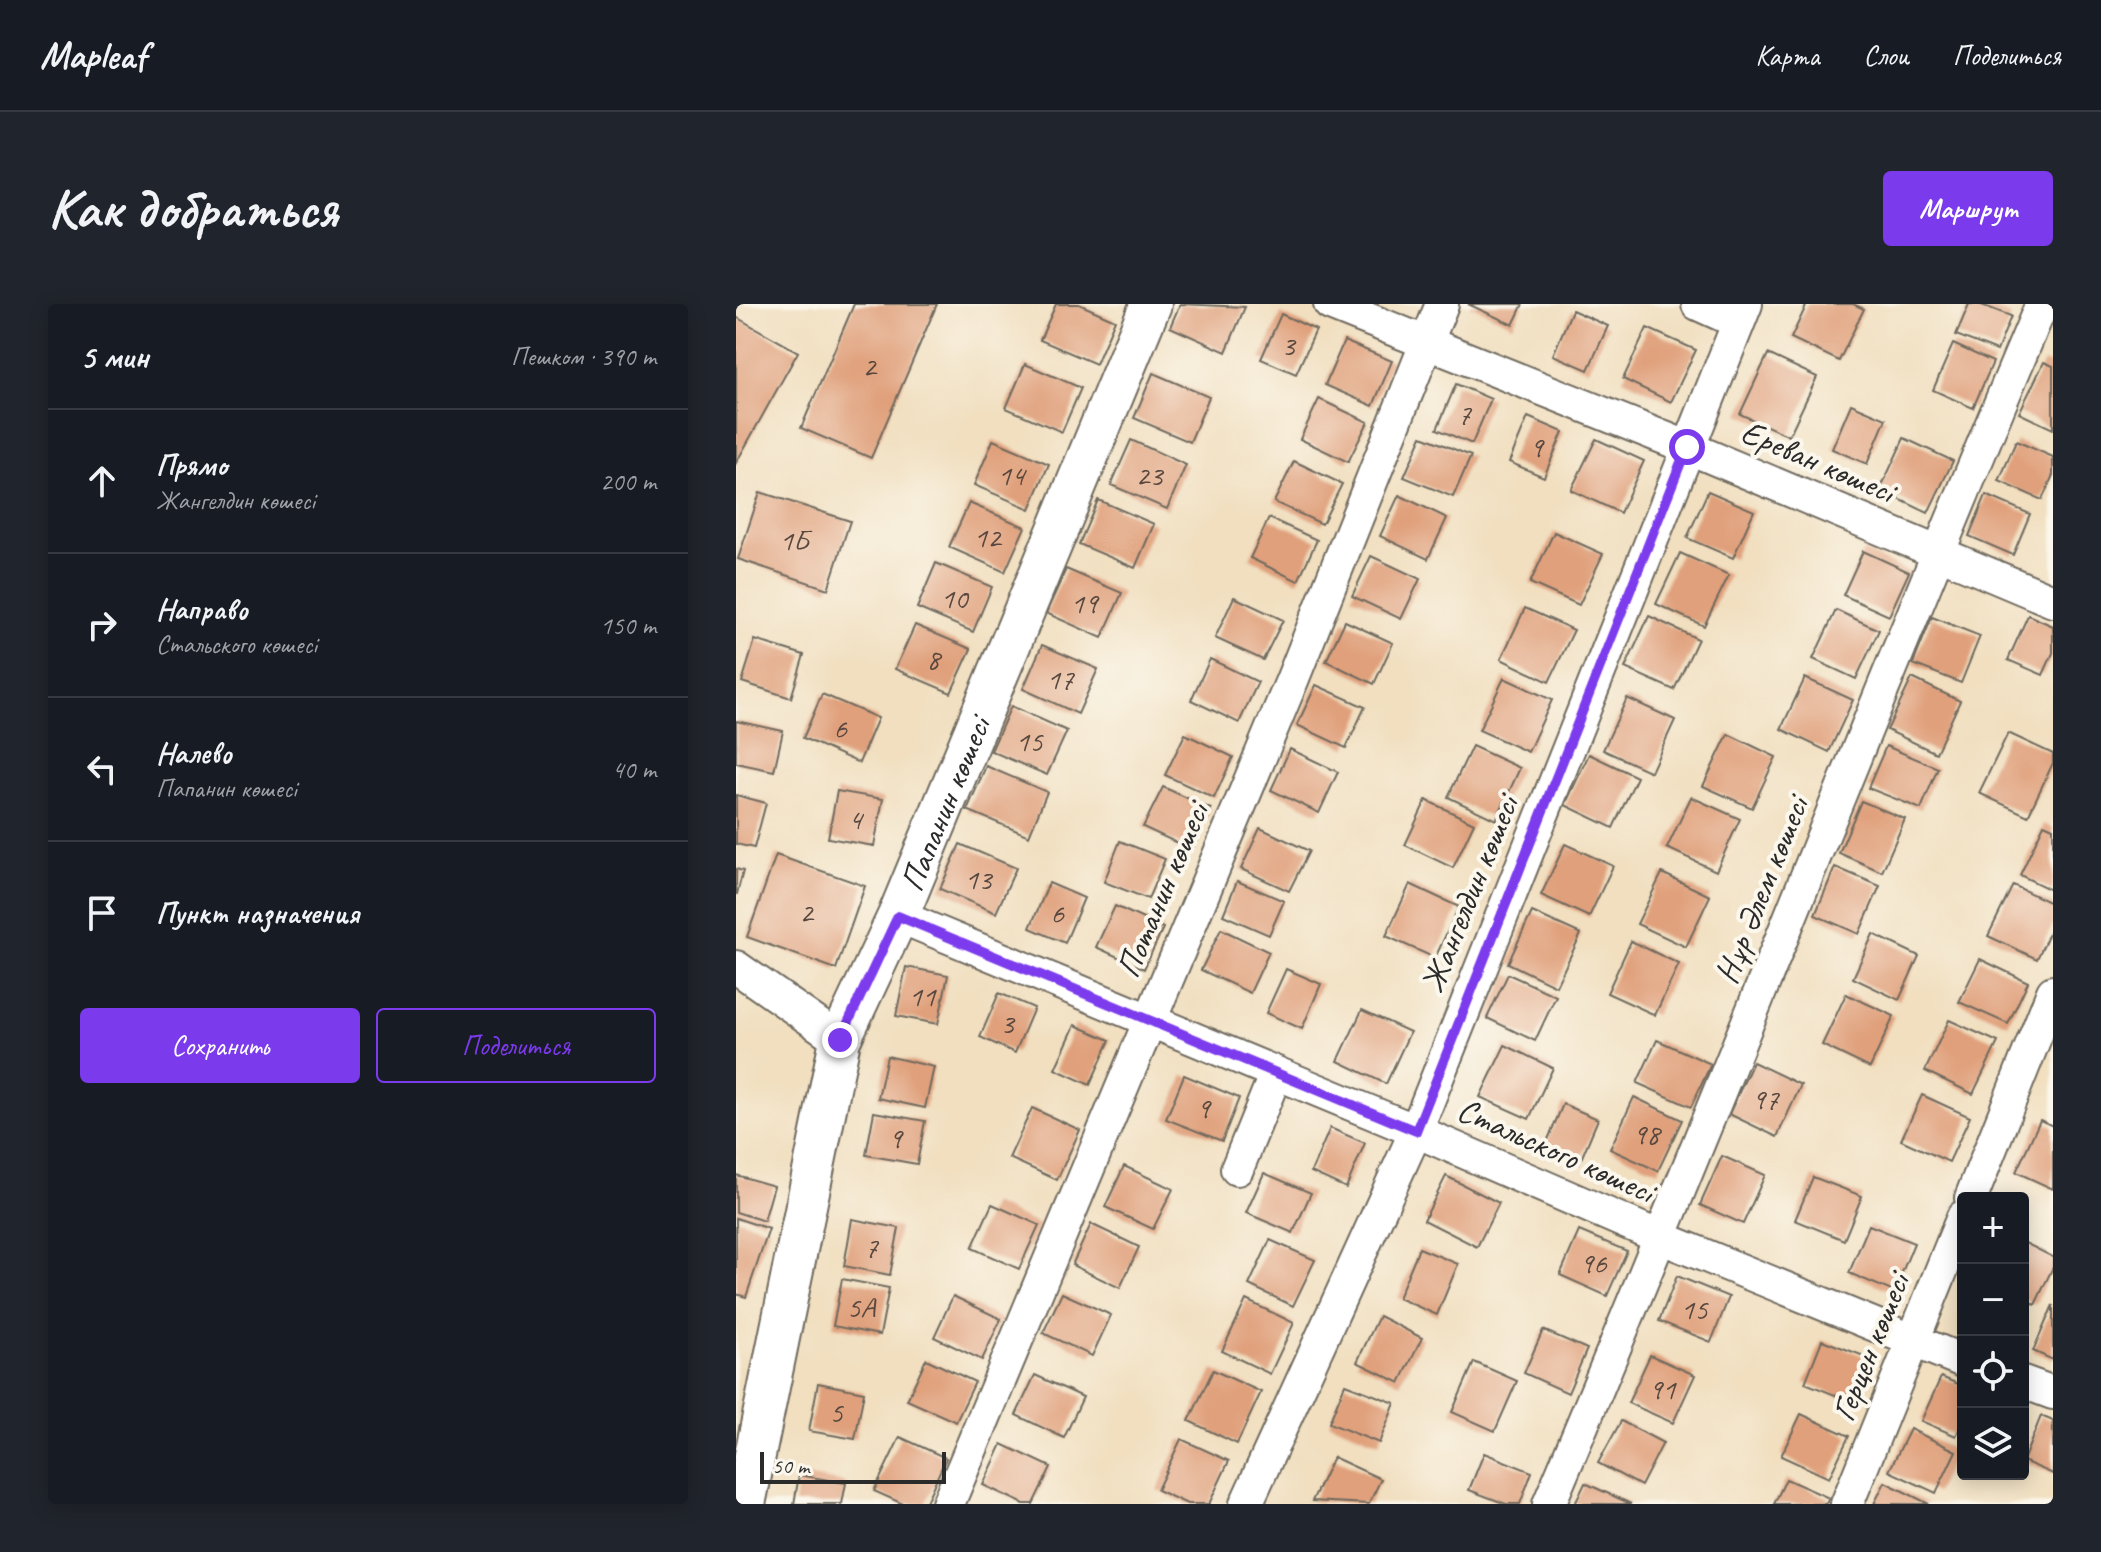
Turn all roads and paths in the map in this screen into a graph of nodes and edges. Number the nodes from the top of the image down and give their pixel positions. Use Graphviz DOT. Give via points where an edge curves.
graph roads {
  1 [pos="1151,304"];
  2 [pos="1330,304"];
  3 [pos="1442,304"];
  4 [pos="1698,304"];
  5 [pos="2042,304"];
  6 [pos="1742,313"];
  7 [pos="1426,344"];
  8 [pos="1687,447"];
  9 [pos="1936,553"];
  10 [pos="2053,601"];
  11 [pos="898,916"];
  12 [pos="736,967"];
  13 [pos="2053,992"];
  14 [pos="1148,1020"];
  15 [pos="840,1040"];
  16 [pos="1276,1073"];
  17 [pos="1416,1131"];
  18 [pos="1237,1169"];
  19 [pos="1973,1192"];
  20 [pos="1957,1232"];
  21 [pos="1662,1238"];
  22 [pos="1913,1343"];
  23 [pos="1957,1359"];
  24 [pos="2029,1384"];
  25 [pos="2053,1393"];
  26 [pos="745,1504"];
  27 [pos="948,1504"];
  28 [pos="1246,1504"];
  29 [pos="1549,1504"];
  30 [pos="1847,1504"];
  1 -- 11 [label="main road, Папанин көшесі"];
  2 -- 7 [label="street, Ереван көшесі"];
  3 -- 7 [label="street, Потанин көшесі"];
  4 -- 6 [label="street"];
  5 -- 9 [label="street, Нұр Әлем көшесі"];
  6 -- 8 [label="street, Жангелдин көшесі"];
  7 -- 8 [label="street, Ереван көшесі"];
  7 -- 14 [label="street, Потанин көшесі" via="1293,678"];
  8 -- 9 [label="street, Ереван көшесі"];
  8 -- 17 [label="street, Жангелдин көшесі"];
  9 -- 10 [label="street, Ереван көшесі"];
  9 -- 21 [label="street, Нұр Әлем көшесі"];
  11 -- 14 [label="street, Стальского көшесі"];
  11 -- 15 [label="main road, Папанин көшесі"];
  12 -- 15 [label="street"];
  13 -- 19 [label="street"];
  14 -- 16 [label="street, Стальского көшесі"];
  14 -- 27 [label="street, Потанин көшесі"];
  15 -- 26 [label="main road, Папанин көшесі"];
  16 -- 17 [label="street, Стальского көшесі"];
  16 -- 18 [label="street"];
  17 -- 21 [label="street, Стальского көшесі"];
  17 -- 28 [label="street, Жангелдин көшесі"];
  20 -- 22 [label="street, Герцен көшесі"];
  21 -- 22 [label="street, Стальского көшесі"];
  21 -- 29 [label="street, Нұр Әлем көшесі"];
  22 -- 23 [label="street, Стальского көшесі"];
  22 -- 30 [label="street, Герцен көшесі"];
  24 -- 25 [label="street"];
}
